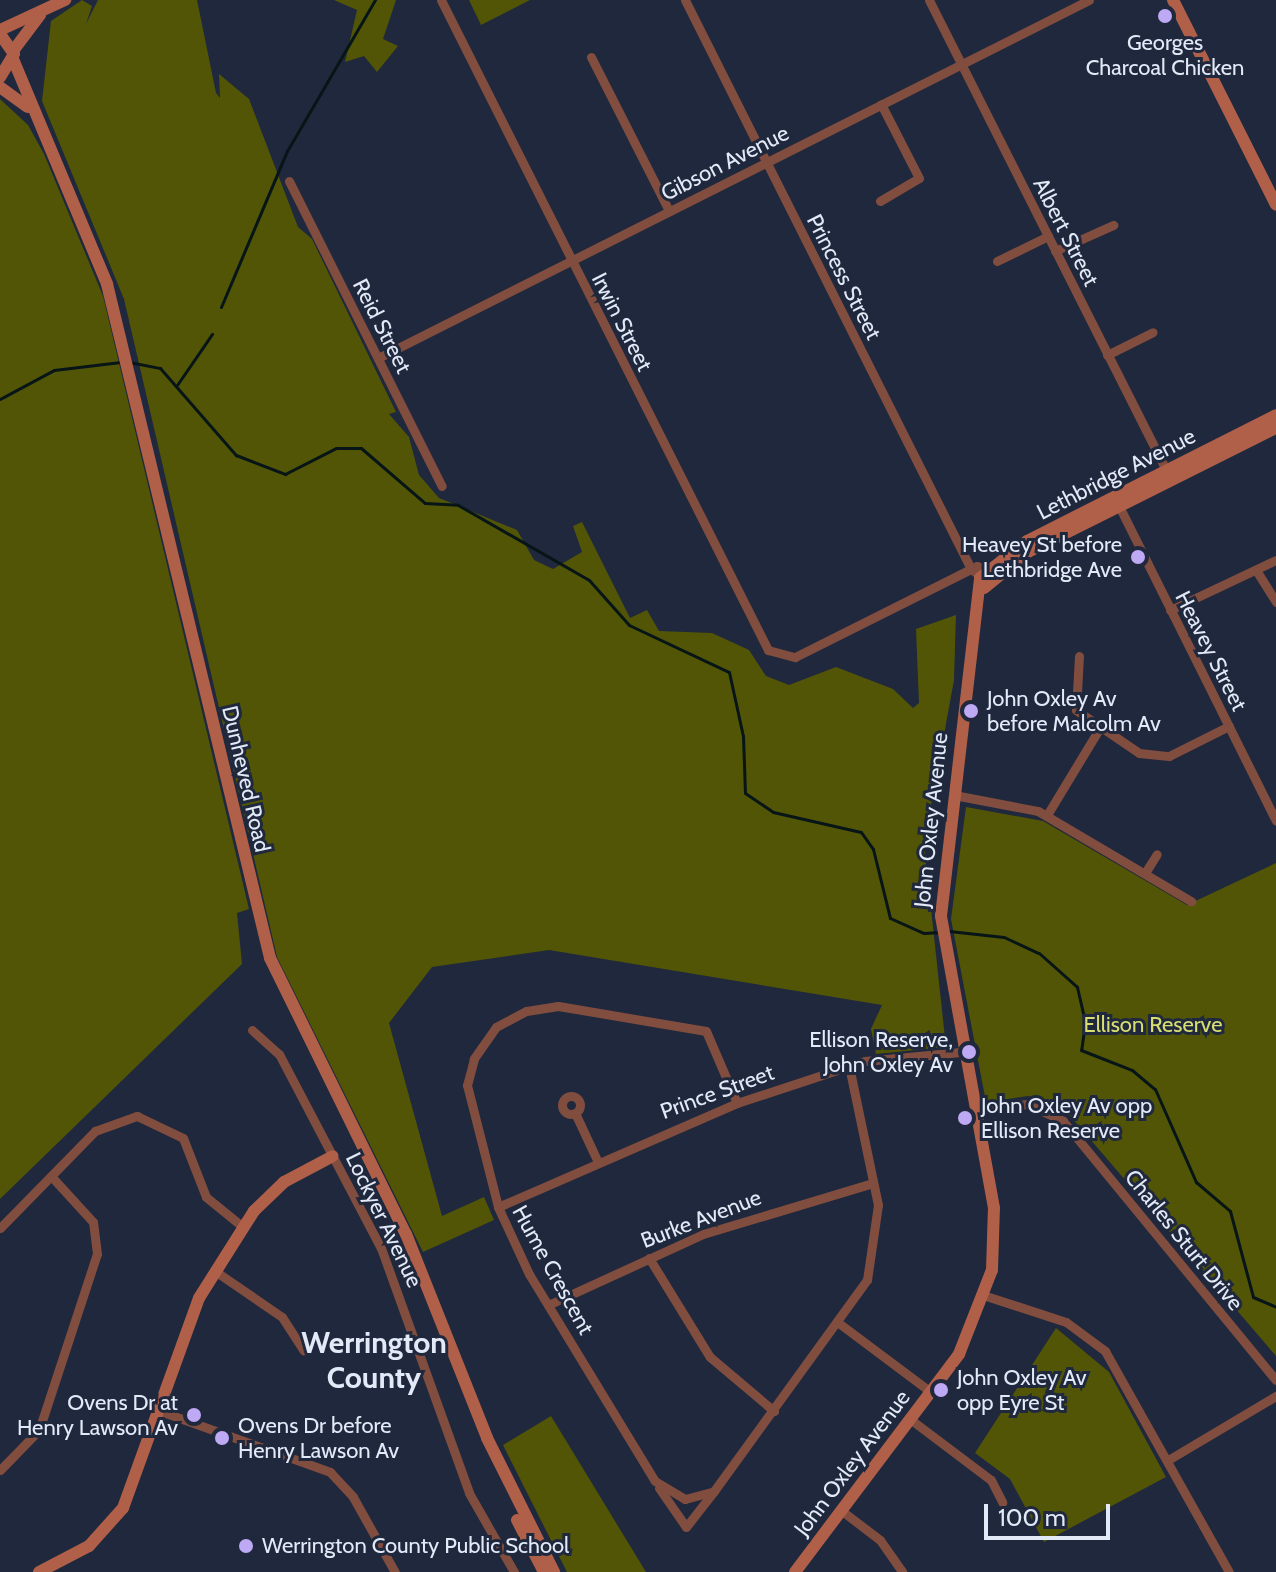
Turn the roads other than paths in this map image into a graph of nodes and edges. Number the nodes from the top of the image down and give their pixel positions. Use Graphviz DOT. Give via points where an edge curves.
graph roads {
  1 [pos="65,0"];
  2 [pos="441,0"];
  3 [pos="685,0"];
  4 [pos="929,0"];
  5 [pos="1089,0"];
  6 [pos="1173,0"];
  7 [pos="40,15"];
  8 [pos="0,32"];
  9 [pos="13,55"];
  10 [pos="591,57"];
  11 [pos="961,64"];
  12 [pos="0,77"];
  13 [pos="0,87"];
  14 [pos="881,104"];
  15 [pos="28,107"];
  16 [pos="766,162"];
  17 [pos="289,181"];
  18 [pos="880,201"];
  19 [pos="1276,205"];
  20 [pos="669,211"];
  21 [pos="1113,225"];
  22 [pos="1048,236"];
  23 [pos="1055,251"];
  24 [pos="571,260"];
  25 [pos="997,261"];
  26 [pos="1153,332"];
  27 [pos="1107,355"];
  28 [pos="378,358"];
  29 [pos="1276,415"];
  30 [pos="1276,428"];
  31 [pos="1168,476"];
  32 [pos="442,486"];
  33 [pos="1117,502"];
  34 [pos="1276,560"];
  35 [pos="1256,570"];
  36 [pos="984,574"];
  37 [pos="1276,602"];
  38 [pos="1170,610"];
  39 [pos="776,656"];
  40 [pos="1079,656"];
  41 [pos="1229,726"];
  42 [pos="1099,729"];
  43 [pos="954,795"];
  44 [pos="1047,815"];
  45 [pos="1276,821"];
  46 [pos="1157,854"];
  47 [pos="1145,873"];
  48 [pos="1191,901"];
  49 [pos="252,1030"];
  50 [pos="961,1052"];
  51 [pos="849,1066"];
  52 [pos="737,1103"];
  53 [pos="974,1111"];
  54 [pos="575,1113"];
  55 [pos="333,1156"];
  56 [pos="597,1160"];
  57 [pos="51,1176"];
  58 [pos="873,1183"];
  59 [pos="498,1207"];
  60 [pos="243,1227"];
  61 [pos="0,1228"];
  62 [pos="649,1258"];
  63 [pos="215,1271"];
  64 [pos="986,1296"];
  65 [pos="548,1305"];
  66 [pos="840,1324"];
  67 [pos="304,1351"];
  68 [pos="1276,1380"];
  69 [pos="931,1392"];
  70 [pos="1276,1396"];
  71 [pos="160,1411"];
  72 [pos="774,1411"];
  73 [pos="910,1419"];
  74 [pos="1168,1460"];
  75 [pos="0,1470"];
  76 [pos="655,1481"];
  77 [pos="714,1491"];
  78 [pos="1002,1502"];
  79 [pos="842,1511"];
  80 [pos="550,1571"];
  81 [pos="39,1572"];
  82 [pos="395,1572"];
  83 [pos="514,1572"];
  84 [pos="795,1572"];
  85 [pos="902,1572"];
  86 [pos="1229,1572"];
  1 -- 7 [label="street"];
  2 -- 24 [label="street, Irwin Street"];
  3 -- 16 [label="street, Princess Street"];
  4 -- 11 [label="street, Albert Street"];
  5 -- 11 [label="street, Gibson Avenue"];
  6 -- 19 [label="street"];
  7 -- 8 [label="street"];
  7 -- 9 [label="street"];
  8 -- 9 [label="street"];
  9 -- 12 [label="street"];
  9 -- 15 [label="street, Dunheved Road"];
  10 -- 20 [label="street"];
  11 -- 14 [label="street, Gibson Avenue"];
  11 -- 22 [label="street, Albert Street"];
  13 -- 15 [label="street, Dunheved Road"];
  14 -- 16 [label="street, Gibson Avenue"];
  14 -- 18 [label="street" via="919,178"];
  15 -- 80 [label="street, Dunheved Road" via="89,231 121,337 270,958 406,1234 487,1438"];
  16 -- 20 [label="street, Gibson Avenue"];
  16 -- 36 [label="street, Princess Street"];
  17 -- 28 [label="street, Reid Street"];
  20 -- 24 [label="street, Gibson Avenue"];
  21 -- 23 [label="street"];
  22 -- 23 [label="street, Albert Street"];
  22 -- 25 [label="street"];
  23 -- 27 [label="street, Albert Street"];
  24 -- 28 [label="street, Gibson Avenue"];
  24 -- 39 [label="street, Irwin Street"];
  26 -- 27 [label="street"];
  27 -- 31 [label="street, Albert Street"];
  28 -- 32 [label="street, Reid Street"];
  29 -- 31 [label="street, Lethbridge Avenue"];
  30 -- 31 [label="street, Lethbridge Avenue"];
  31 -- 33 [label="street, Lethbridge Avenue"];
  33 -- 36 [label="street, Lethbridge Avenue"];
  33 -- 38 [label="street, Heavey Street"];
  34 -- 35 [label="street"];
  35 -- 37 [label="street"];
  35 -- 38 [label="street"];
  36 -- 39 [label="street, Lethbridge Avenue" via="795,657"];
  36 -- 43 [label="street, John Oxley Avenue" via="972,630"];
  38 -- 41 [label="street, Heavey Street"];
  40 -- 42 [label="street" via="1074,705"];
  41 -- 42 [label="street" via="1157,758"];
  41 -- 45 [label="street, Heavey Street"];
  42 -- 44 [label="street"];
  43 -- 44 [label="street"];
  43 -- 50 [label="street, John Oxley Avenue" via="941,916"];
  44 -- 47 [label="street"];
  46 -- 47 [label="street"];
  47 -- 48 [label="street"];
  49 -- 55 [label="street, Lockyer Avenue" via="279,1054"];
  50 -- 51 [label="street, Prince Street"];
  50 -- 53 [label="street, John Oxley Avenue"];
  51 -- 52 [label="street, Prince Street"];
  51 -- 58 [label="street, Hume Crescent"];
  52 -- 56 [label="street, Prince Street"];
  52 -- 59 [label="street, Hume Crescent" via="706,1031 558,1006 520,1013 484,1042 467,1085"];
  53 -- 64 [label="street, John Oxley Avenue" via="994,1208"];
  53 -- 68 [label="street, Charles Sturt Drive" via="1020,1103 1063,1121"];
  54 -- 56 [label="street"];
  55 -- 60 [label="street" via="277,1187"];
  55 -- 83 [label="street, Lockyer Avenue" via="387,1261 469,1493"];
  56 -- 59 [label="street, Prince Street"];
  57 -- 60 [label="street" via="106,1123 152,1118 183,1138 206,1197"];
  57 -- 61 [label="street"];
  57 -- 75 [label="street" via="93,1222 97,1254 39,1430"];
  58 -- 62 [label="street, Burke Avenue"];
  58 -- 66 [label="street, Hume Crescent" via="875,1258"];
  59 -- 65 [label="street, Hume Crescent"];
  60 -- 63 [label="street"];
  62 -- 65 [label="street, Burke Avenue"];
  62 -- 72 [label="street" via="717,1366"];
  63 -- 67 [label="street" via="276,1311"];
  63 -- 71 [label="street"];
  64 -- 69 [label="street, John Oxley Avenue" via="966,1342"];
  64 -- 74 [label="street" via="1056,1317 1098,1343"];
  65 -- 76 [label="street, Hume Crescent"];
  66 -- 69 [label="street"];
  66 -- 72 [label="street, Hume Crescent"];
  69 -- 73 [label="street, John Oxley Avenue"];
  70 -- 74 [label="street"];
  71 -- 81 [label="street" via="116,1520 89,1546"];
  71 -- 82 [label="street" via="330,1472 353,1497"];
  72 -- 77 [label="street, Hume Crescent"];
  73 -- 78 [label="street" via="991,1480"];
  73 -- 79 [label="street, John Oxley Avenue"];
  74 -- 86 [label="street"];
  76 -- 77 [label="street" via="685,1499"];
  76 -- 77 [label="street, Hume Crescent" via="686,1527"];
  79 -- 84 [label="street, John Oxley Avenue"];
  79 -- 85 [label="street" via="884,1544"];
}
